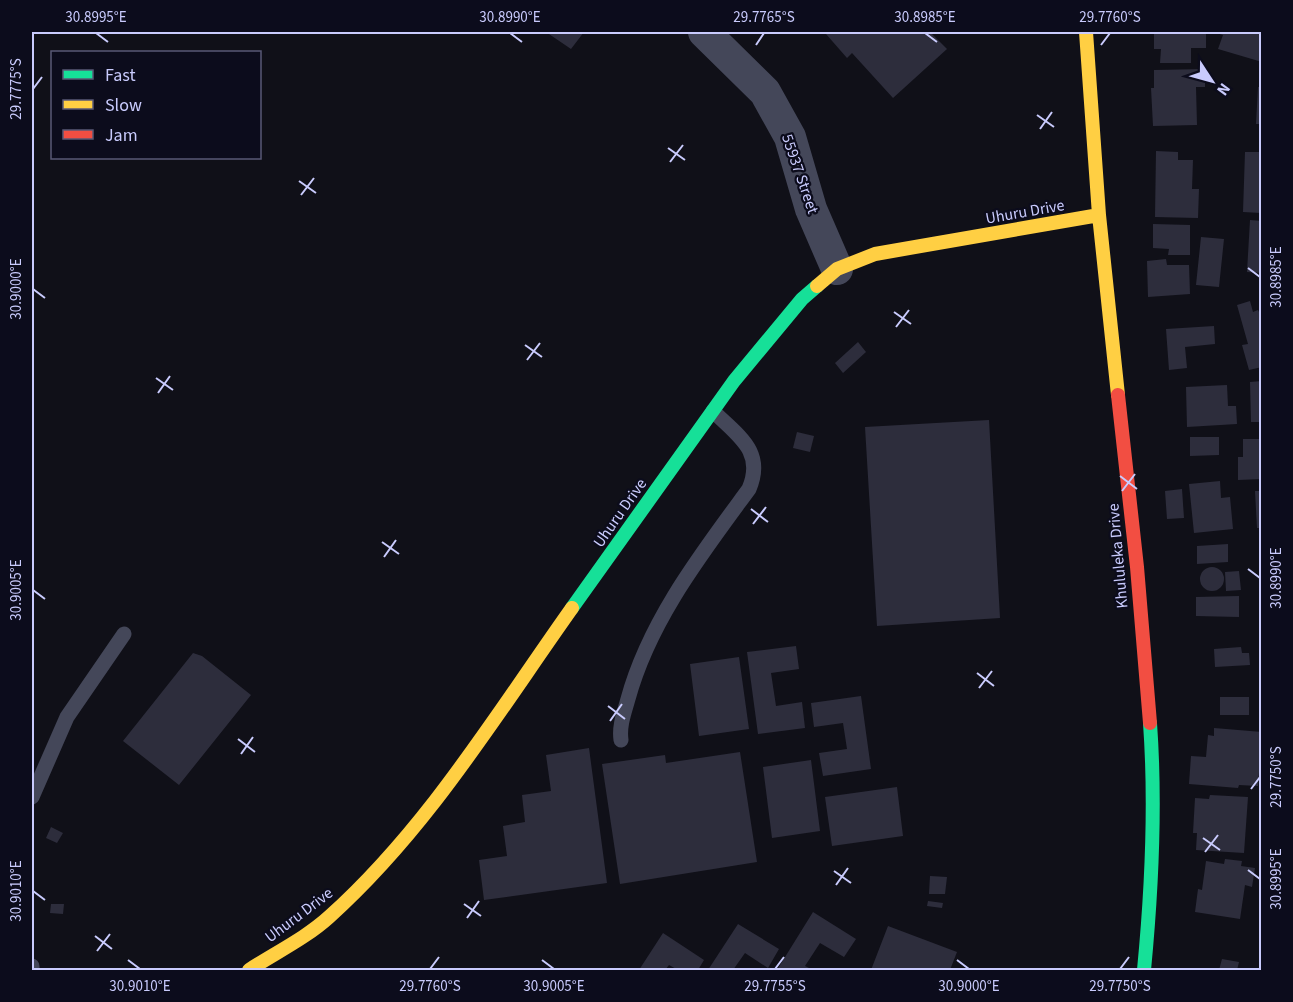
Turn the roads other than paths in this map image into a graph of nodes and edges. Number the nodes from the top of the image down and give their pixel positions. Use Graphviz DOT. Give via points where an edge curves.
graph roads {
  1 [pos="704,32"];
  2 [pos="1086,32"];
  3 [pos="1099,215"];
  4 [pos="837,269"];
  5 [pos="713,411"];
  6 [pos="124,634"];
  7 [pos="621,740"];
  8 [pos="32,797"];
  9 [pos="32,966"];
  10 [pos="32,970"];
  11 [pos="249,970"];
  12 [pos="1144,970"];
  1 -- 4 [label="street, 55937 Street" via="765,92 790,137 811,209"];
  2 -- 3 [label="street, Khululeka Drive"];
  3 -- 4 [label="street, Uhuru Drive" via="904,247"];
  3 -- 12 [label="street, Khululeka Drive" via="1137,567 1154,776 1153,881"];
  4 -- 5 [label="street, Uhuru Drive" via="802,299"];
  5 -- 7 [label="lane" via="743,440 753,455 756,473 649,640 633,680 620,729"];
  5 -- 11 [label="street, Uhuru Drive" via="422,819 378,870 327,919"];
  6 -- 8 [label="lane" via="67,717"];
  9 -- 10 [label="lane"];
}
